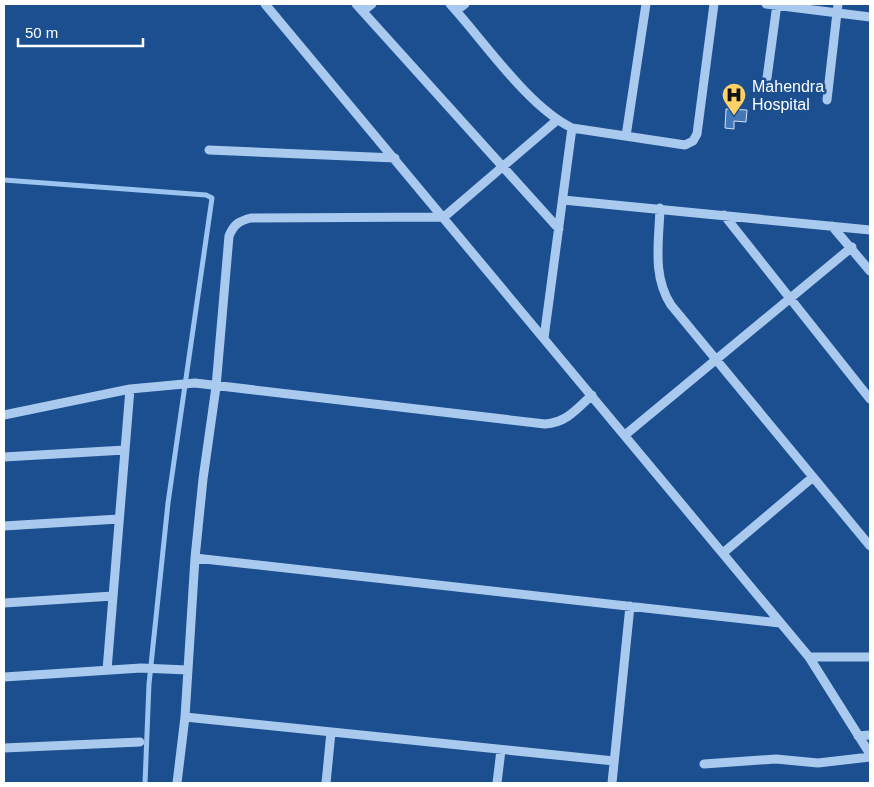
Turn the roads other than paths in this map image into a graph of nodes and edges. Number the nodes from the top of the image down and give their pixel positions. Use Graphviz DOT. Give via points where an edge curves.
graph roads {
  1 [pos="265,4"];
  2 [pos="356,4"];
  3 [pos="372,4"];
  4 [pos="464,4"];
  5 [pos="646,4"];
  6 [pos="714,4"];
  7 [pos="766,4"];
  8 [pos="777,4"];
  9 [pos="453,7"];
  10 [pos="838,8"];
  11 [pos="363,11"];
  12 [pos="870,17"];
  13 [pos="767,78"];
  14 [pos="827,100"];
  15 [pos="556,120"];
  16 [pos="572,128"];
  17 [pos="626,136"];
  18 [pos="209,150"];
  19 [pos="395,158"];
  20 [pos="503,166"];
  21 [pos="563,200"];
  22 [pos="660,208"];
  23 [pos="724,215"];
  24 [pos="444,217"];
  25 [pos="832,226"];
  26 [pos="559,229"];
  27 [pos="870,230"];
  28 [pos="852,247"];
  29 [pos="870,271"];
  30 [pos="790,296"];
  31 [pos="544,338"];
  32 [pos="716,359"];
  33 [pos="216,387"];
  34 [pos="130,389"];
  35 [pos="592,395"];
  36 [pos="870,399"];
  37 [pos="4,415"];
  38 [pos="625,435"];
  39 [pos="125,450"];
  40 [pos="4,457"];
  41 [pos="813,477"];
  42 [pos="119,519"];
  43 [pos="4,526"];
  44 [pos="870,546"];
  45 [pos="723,553"];
  46 [pos="195,558"];
  47 [pos="113,596"];
  48 [pos="4,602"];
  49 [pos="630,606"];
  50 [pos="780,623"];
  51 [pos="809,657"];
  52 [pos="870,657"];
  53 [pos="107,670"];
  54 [pos="188,670"];
  55 [pos="4,677"];
  56 [pos="185,717"];
  57 [pos="331,732"];
  58 [pos="870,735"];
  59 [pos="858,736"];
  60 [pos="140,742"];
  61 [pos="4,748"];
  62 [pos="501,750"];
  63 [pos="870,755"];
  64 [pos="614,761"];
  65 [pos="704,764"];
  66 [pos="177,783"];
  67 [pos="326,783"];
  68 [pos="497,783"];
  69 [pos="612,783"];
  1 -- 19 [label="street"];
  2 -- 11 [label="street"];
  3 -- 11 [label="street"];
  4 -- 9 [label="street"];
  5 -- 17 [label="street"];
  6 -- 17 [label="street" via="697,134 693,142 685,145"];
  7 -- 8 [label="street"];
  8 -- 10 [label="street"];
  8 -- 13 [label="street"];
  9 -- 15 [label="street" via="538,105"];
  10 -- 12 [label="street"];
  10 -- 14 [label="street"];
  11 -- 20 [label="street"];
  15 -- 16 [label="street"];
  15 -- 20 [label="street"];
  16 -- 17 [label="street"];
  16 -- 21 [label="street"];
  18 -- 19 [label="street"];
  19 -- 24 [label="street"];
  20 -- 24 [label="street"];
  20 -- 26 [label="street"];
  21 -- 22 [label="street"];
  21 -- 26 [label="street"];
  22 -- 23 [label="street"];
  22 -- 32 [label="street" via="658,276 662,291"];
  23 -- 25 [label="street"];
  23 -- 30 [label="street"];
  24 -- 31 [label="street"];
  24 -- 33 [label="street" via="251,218 240,221 232,227 229,236"];
  25 -- 27 [label="street"];
  25 -- 28 [label="street"];
  26 -- 31 [label="street"];
  28 -- 29 [label="street"];
  28 -- 30 [label="street"];
  30 -- 32 [label="street"];
  30 -- 36 [label="street"];
  31 -- 35 [label="street"];
  32 -- 38 [label="street"];
  32 -- 41 [label="street"];
  33 -- 34 [label="street" via="195,383"];
  33 -- 35 [label="street" via="545,424 566,418"];
  33 -- 46 [label="street"];
  34 -- 37 [label="street"];
  34 -- 39 [label="street"];
  35 -- 38 [label="street"];
  38 -- 45 [label="street"];
  39 -- 40 [label="street"];
  39 -- 42 [label="street"];
  41 -- 44 [label="street"];
  41 -- 45 [label="street"];
  42 -- 43 [label="street"];
  42 -- 47 [label="street"];
  45 -- 50 [label="street"];
  46 -- 49 [label="street"];
  46 -- 54 [label="street"];
  47 -- 48 [label="street"];
  47 -- 53 [label="street"];
  49 -- 50 [label="street"];
  49 -- 64 [label="street"];
  50 -- 51 [label="street"];
  51 -- 52 [label="street"];
  51 -- 59 [label="street"];
  53 -- 54 [label="street"];
  53 -- 55 [label="street"];
  54 -- 56 [label="street"];
  56 -- 57 [label="street"];
  56 -- 66 [label="street"];
  57 -- 62 [label="street"];
  57 -- 67 [label="street"];
  58 -- 59 [label="street"];
  59 -- 63 [label="street"];
  60 -- 61 [label="street"];
  62 -- 64 [label="street"];
  62 -- 68 [label="street"];
  63 -- 65 [label="street" via="818,764 776,758"];
  64 -- 69 [label="street"];
}
